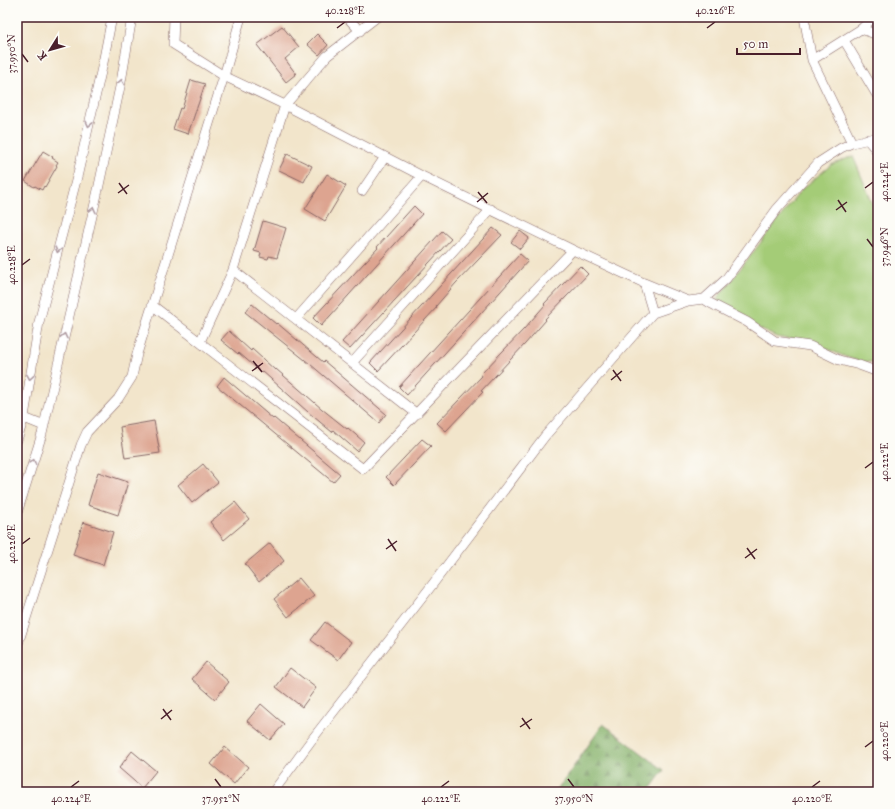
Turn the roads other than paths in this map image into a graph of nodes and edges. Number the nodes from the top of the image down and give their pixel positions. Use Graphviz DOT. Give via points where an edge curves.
graph roads {
  1 [pos="112,17"];
  2 [pos="132,17"];
  3 [pos="174,17"];
  4 [pos="241,17"];
  5 [pos="347,17"];
  6 [pos="378,17"];
  7 [pos="804,17"];
  8 [pos="874,17"];
  9 [pos="862,29"];
  10 [pos="360,31"];
  11 [pos="878,35"];
  12 [pos="844,40"];
  13 [pos="812,60"];
  14 [pos="224,76"];
  15 [pos="878,97"];
  16 [pos="285,105"];
  17 [pos="878,137"];
  18 [pos="867,139"];
  19 [pos="852,143"];
  20 [pos="878,152"];
  21 [pos="386,157"];
  22 [pos="422,176"];
  23 [pos="362,191"];
  24 [pos="491,209"];
  25 [pos="573,250"];
  26 [pos="233,270"];
  27 [pos="644,283"];
  28 [pos="704,299"];
  29 [pos="688,301"];
  30 [pos="152,305"];
  31 [pos="652,313"];
  32 [pos="296,319"];
  33 [pos="200,342"];
  34 [pos="352,363"];
  35 [pos="878,372"];
  36 [pos="417,414"];
  37 [pos="21,416"];
  38 [pos="44,426"];
  39 [pos="17,440"];
  40 [pos="17,513"];
  41 [pos="17,648"];
  42 [pos="273,792"];
  1 -- 37 [label="street, one-way" via="78,173 38,322"];
  38 -- 2 [label="street, one-way" via="101,175"];
  3 -- 14 [label="street" via="173,44"];
  4 -- 14 [label="street"];
  5 -- 10 [label="street"];
  6 -- 10 [label="street"];
  7 -- 13 [label="street"];
  8 -- 9 [label="street"];
  9 -- 11 [label="street"];
  9 -- 12 [label="street"];
  10 -- 16 [label="street" via="327,56"];
  12 -- 13 [label="street"];
  12 -- 15 [label="street"];
  13 -- 19 [label="street"];
  14 -- 16 [label="street"];
  14 -- 30 [label="street"];
  16 -- 21 [label="street"];
  16 -- 26 [label="street"];
  17 -- 18 [label="street"];
  18 -- 19 [label="street"];
  18 -- 20 [label="street"];
  19 -- 28 [label="street" via="818,163 777,209 726,279"];
  21 -- 22 [label="street"];
  21 -- 23 [label="street"];
  22 -- 24 [label="street"];
  22 -- 32 [label="street"];
  24 -- 25 [label="street"];
  24 -- 34 [label="street"];
  25 -- 27 [label="street"];
  25 -- 36 [label="street"];
  26 -- 32 [label="street"];
  26 -- 33 [label="street"];
  27 -- 29 [label="street"];
  27 -- 31 [label="street"];
  28 -- 29 [label="street"];
  28 -- 35 [label="street" via="747,322 775,341 810,346 840,360"];
  29 -- 31 [label="street"];
  30 -- 33 [label="street"];
  30 -- 41 [label="street" via="132,377 118,399 87,432 81,445"];
  31 -- 42 [label="street" via="545,436"];
  32 -- 34 [label="street"];
  33 -- 36 [label="street" via="364,469"];
  34 -- 36 [label="street"];
  37 -- 38 [label="street"];
  37 -- 39 [label="street"];
  40 -- 38 [label="street, one-way"];
}
